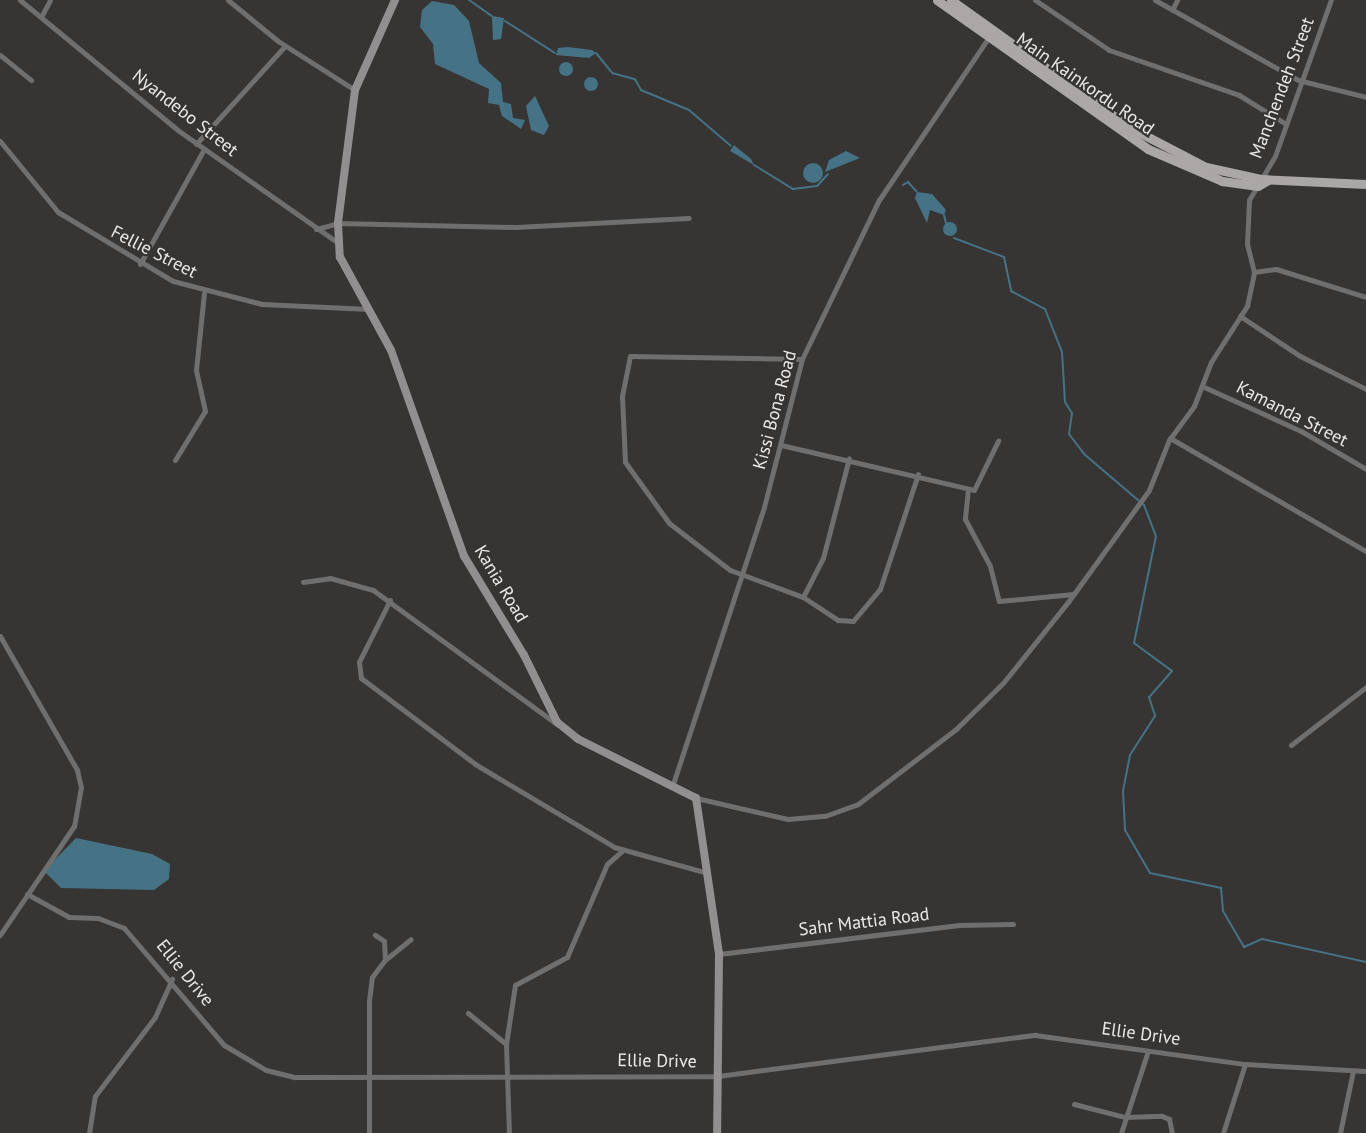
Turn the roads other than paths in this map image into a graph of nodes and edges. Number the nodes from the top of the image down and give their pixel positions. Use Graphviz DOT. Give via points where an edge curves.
graph roads {
  1 [pos="20,0"];
  2 [pos="50,0"];
  3 [pos="228,0"];
  4 [pos="395,0"];
  5 [pos="1035,0"];
  6 [pos="1155,0"];
  7 [pos="1177,0"];
  8 [pos="1331,0"];
  9 [pos="945,1"];
  10 [pos="1172,9"];
  11 [pos="41,17"];
  12 [pos="989,37"];
  13 [pos="1006,44"];
  14 [pos="285,46"];
  15 [pos="0,56"];
  16 [pos="31,80"];
  17 [pos="1298,80"];
  18 [pos="355,90"];
  19 [pos="1366,97"];
  20 [pos="1286,124"];
  21 [pos="0,141"];
  22 [pos="196,144"];
  23 [pos="204,149"];
  24 [pos="1259,182"];
  25 [pos="1366,184"];
  26 [pos="689,218"];
  27 [pos="338,223"];
  28 [pos="316,229"];
  29 [pos="337,242"];
  30 [pos="140,264"];
  31 [pos="1254,273"];
  32 [pos="204,293"];
  33 [pos="1366,297"];
  34 [pos="372,310"];
  35 [pos="1240,316"];
  36 [pos="802,359"];
  37 [pos="1204,387"];
  38 [pos="1366,389"];
  39 [pos="1170,438"];
  40 [pos="998,441"];
  41 [pos="781,445"];
  42 [pos="849,458"];
  43 [pos="175,460"];
  44 [pos="1366,469"];
  45 [pos="918,474"];
  46 [pos="968,489"];
  47 [pos="1366,551"];
  48 [pos="742,576"];
  49 [pos="303,582"];
  50 [pos="1074,594"];
  51 [pos="803,597"];
  52 [pos="390,600"];
  53 [pos="0,636"];
  54 [pos="1366,687"];
  55 [pos="562,727"];
  56 [pos="1291,745"];
  57 [pos="671,788"];
  58 [pos="696,798"];
  59 [pos="622,851"];
  60 [pos="704,872"];
  61 [pos="27,894"];
  62 [pos="1012,924"];
  63 [pos="0,935"];
  64 [pos="375,935"];
  65 [pos="411,939"];
  66 [pos="719,954"];
  67 [pos="385,960"];
  68 [pos="172,979"];
  69 [pos="468,1013"];
  70 [pos="506,1044"];
  71 [pos="1148,1051"];
  72 [pos="1245,1064"];
  73 [pos="1353,1071"];
  74 [pos="1366,1071"];
  75 [pos="506,1075"];
  76 [pos="718,1076"];
  77 [pos="370,1080"];
  78 [pos="1074,1104"];
  79 [pos="1125,1117"];
  80 [pos="89,1133"];
  81 [pos="369,1133"];
  82 [pos="510,1133"];
  83 [pos="717,1133"];
  84 [pos="1121,1133"];
  85 [pos="1172,1133"];
  86 [pos="1223,1133"];
  87 [pos="1340,1133"];
  1 -- 11 [label="street, Nyandebo Street"];
  2 -- 11 [label="street"];
  3 -- 14 [label="street"];
  4 -- 18 [label="main road"];
  5 -- 20 [label="street" via="1109,50 1239,95"];
  6 -- 10 [label="street"];
  7 -- 10 [label="street"];
  8 -- 17 [label="street, Manchendeh Street"];
  9 -- 12 [label="main road, Main Kainkordu Road"];
  9 -- 13 [label="main road"];
  10 -- 17 [label="street"];
  11 -- 22 [label="street, Nyandebo Street"];
  12 -- 13 [label="main road, Main Kainkordu Road"];
  12 -- 36 [label="street, Kissi Bona Road" via="879,200"];
  13 -- 24 [label="main road" via="1108,119 1206,167"];
  14 -- 18 [label="street"];
  14 -- 22 [label="street"];
  15 -- 16 [label="street"];
  17 -- 19 [label="street"];
  17 -- 20 [label="street, Manchendeh Street"];
  18 -- 27 [label="main road"];
  20 -- 24 [label="street, Manchendeh Street"];
  21 -- 30 [label="street, Fellie Street" via="43,199"];
  22 -- 23 [label="street, Nyandebo Street"];
  23 -- 28 [label="street, Nyandebo Street"];
  23 -- 30 [label="street"];
  24 -- 25 [label="main road" via="1273,177"];
  24 -- 31 [label="street, Manchendeh Street" via="1249,200 1247,244"];
  26 -- 27 [label="street" via="516,227"];
  27 -- 28 [label="street"];
  27 -- 29 [label="main road"];
  28 -- 29 [label="street, Nyandebo Street"];
  29 -- 34 [label="main road, Kania Road"];
  30 -- 32 [label="street, Fellie Street"];
  31 -- 33 [label="street" via="1276,269"];
  31 -- 35 [label="street"];
  32 -- 34 [label="street, Fellie Street" via="270,305"];
  32 -- 43 [label="street" via="196,370 205,411"];
  34 -- 55 [label="main road, Kania Road" via="464,556"];
  35 -- 37 [label="street" via="1211,362"];
  35 -- 38 [label="street" via="1300,356"];
  36 -- 41 [label="street, Kissi Bona Road"];
  36 -- 48 [label="street" via="630,356 620,441 630,471 669,523"];
  37 -- 39 [label="street"];
  37 -- 44 [label="street, Kamanda Street" via="1301,431"];
  39 -- 47 [label="street"];
  39 -- 50 [label="street" via="1142,497"];
  40 -- 46 [label="street" via="979,488"];
  41 -- 42 [label="street"];
  41 -- 48 [label="street, Kissi Bona Road"];
  42 -- 45 [label="street"];
  42 -- 51 [label="street" via="823,558"];
  45 -- 46 [label="street"];
  45 -- 51 [label="street" via="880,589 859,619 844,620"];
  46 -- 50 [label="street" via="965,519 990,566 999,601"];
  48 -- 51 [label="street"];
  48 -- 57 [label="street, Kissi Bona Road" via="714,648"];
  49 -- 52 [label="street" via="344,580"];
  50 -- 58 [label="street" via="1003,683 924,756 858,804 825,816 788,819"];
  52 -- 55 [label="street" via="520,702"];
  52 -- 59 [label="street" via="359,662 360,677 475,764"];
  53 -- 61 [label="street" via="77,770 81,787 74,826"];
  54 -- 56 [label="street"];
  55 -- 57 [label="main road"];
  57 -- 58 [label="main road"];
  58 -- 60 [label="main road"];
  59 -- 60 [label="street"];
  59 -- 70 [label="street" via="607,864 567,957 515,985"];
  60 -- 66 [label="main road"];
  61 -- 63 [label="street"];
  61 -- 68 [label="street, Ellie Drive" via="69,917 98,918 124,928"];
  62 -- 66 [label="street, Sahr Mattia Road" via="959,925"];
  64 -- 67 [label="street" via="384,941"];
  65 -- 67 [label="street"];
  66 -- 76 [label="main road"];
  67 -- 77 [label="street" via="372,977"];
  68 -- 77 [label="street, Ellie Drive" via="224,1045 254,1065 295,1077"];
  68 -- 80 [label="street" via="156,1017 95,1096"];
  69 -- 70 [label="street"];
  70 -- 75 [label="street"];
  71 -- 72 [label="street, Ellie Drive"];
  71 -- 76 [label="street, Ellie Drive" via="1051,1035 1019,1036"];
  71 -- 79 [label="street"];
  72 -- 73 [label="street, Ellie Drive"];
  72 -- 86 [label="street"];
  73 -- 74 [label="street, Ellie Drive"];
  73 -- 87 [label="street"];
  75 -- 76 [label="street, Ellie Drive"];
  75 -- 77 [label="street, Ellie Drive"];
  75 -- 82 [label="street"];
  76 -- 83 [label="main road"];
  77 -- 81 [label="street"];
  78 -- 79 [label="street"];
  79 -- 84 [label="street"];
  79 -- 85 [label="street" via="1169,1119"];
}
